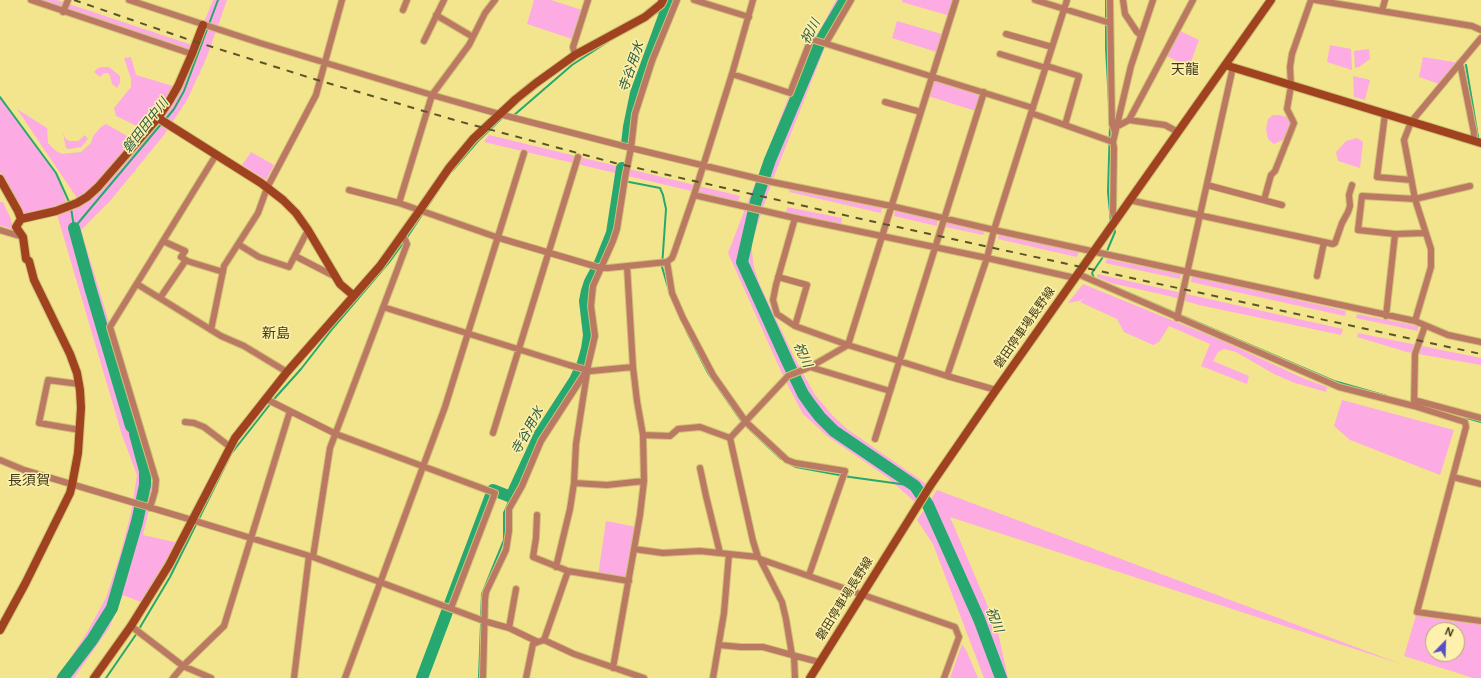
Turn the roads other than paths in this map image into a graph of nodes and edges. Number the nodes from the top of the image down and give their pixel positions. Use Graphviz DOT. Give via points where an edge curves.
graph roads {
  1 [pos="32,0"];
  2 [pos="68,0"];
  3 [pos="129,0"];
  4 [pos="342,0"];
  5 [pos="407,0"];
  6 [pos="444,0"];
  7 [pos="495,0"];
  8 [pos="588,0"];
  9 [pos="663,0"];
  10 [pos="677,0"];
  11 [pos="694,0"];
  12 [pos="753,0"];
  13 [pos="851,0"];
  14 [pos="956,0"];
  15 [pos="1035,0"];
  16 [pos="1067,0"];
  17 [pos="1110,0"];
  18 [pos="1123,0"];
  19 [pos="1153,0"];
  20 [pos="1193,0"];
  21 [pos="1270,0"];
  22 [pos="1311,0"];
  23 [pos="1316,0"];
  24 [pos="1385,0"];
  25 [pos="147,3"];
  26 [pos="1064,9"];
  27 [pos="403,10"];
  28 [pos="1382,11"];
  29 [pos="64,12"];
  30 [pos="436,16"];
  31 [pos="749,17"];
  32 [pos="1110,23"];
  33 [pos="203,24"];
  34 [pos="1481,30"];
  35 [pos="1006,34"];
  36 [pos="1141,35"];
  37 [pos="473,37"];
  38 [pos="1481,38"];
  39 [pos="424,41"];
  40 [pos="826,43"];
  41 [pos="1052,48"];
  42 [pos="192,54"];
  43 [pos="1000,54"];
  44 [pos="575,55"];
  45 [pos="325,63"];
  46 [pos="1460,63"];
  47 [pos="1229,66"];
  48 [pos="1046,67"];
  49 [pos="732,74"];
  50 [pos="932,76"];
  51 [pos="1290,86"];
  52 [pos="984,92"];
  53 [pos="432,95"];
  54 [pos="885,102"];
  55 [pos="1032,110"];
  56 [pos="920,112"];
  57 [pos="499,114"];
  58 [pos="1385,114"];
  59 [pos="158,118"];
  60 [pos="1129,120"];
  61 [pos="1411,122"];
  62 [pos="1064,125"];
  63 [pos="1116,130"];
  64 [pos="1178,132"];
  65 [pos="1113,142"];
  66 [pos="1477,142"];
  67 [pos="631,148"];
  68 [pos="524,153"];
  69 [pos="216,155"];
  70 [pos="578,157"];
  71 [pos="703,165"];
  72 [pos="0,179"];
  73 [pos="1411,180"];
  74 [pos="1207,185"];
  75 [pos="1352,185"];
  76 [pos="1470,186"];
  77 [pos="267,188"];
  78 [pos="349,190"];
  79 [pos="694,195"];
  80 [pos="1415,199"];
  81 [pos="1129,200"];
  82 [pos="1264,200"];
  83 [pos="399,203"];
  84 [pos="891,206"];
  85 [pos="1282,206"];
  86 [pos="420,210"];
  87 [pos="1200,216"];
  88 [pos="795,218"];
  89 [pos="21,219"];
  90 [pos="944,219"];
  91 [pos="1116,220"];
  92 [pos="0,230"];
  93 [pos="308,230"];
  94 [pos="994,230"];
  95 [pos="1425,233"];
  96 [pos="1394,234"];
  97 [pos="403,235"];
  98 [pos="881,236"];
  99 [pos="23,237"];
  100 [pos="499,238"];
  101 [pos="163,241"];
  102 [pos="1324,242"];
  103 [pos="238,244"];
  104 [pos="935,247"];
  105 [pos="549,252"];
  106 [pos="1093,252"];
  107 [pos="295,256"];
  108 [pos="987,258"];
  109 [pos="186,260"];
  110 [pos="666,262"];
  111 [pos="627,266"];
  112 [pos="601,268"];
  113 [pos="223,272"];
  114 [pos="1188,273"];
  115 [pos="1076,276"];
  116 [pos="1317,276"];
  117 [pos="336,277"];
  118 [pos="778,277"];
  119 [pos="137,284"];
  120 [pos="354,296"];
  121 [pos="160,298"];
  122 [pos="383,307"];
  123 [pos="1386,316"];
  124 [pos="1178,318"];
  125 [pos="1415,322"];
  126 [pos="796,326"];
  127 [pos="1425,326"];
  128 [pos="211,330"];
  129 [pos="468,333"];
  130 [pos="1481,342"];
  131 [pos="848,345"];
  132 [pos="519,349"];
  133 [pos="900,361"];
  134 [pos="810,367"];
  135 [pos="633,368"];
  136 [pos="587,370"];
  137 [pos="287,372"];
  138 [pos="948,376"];
  139 [pos="79,384"];
  140 [pos="996,390"];
  141 [pos="890,391"];
  142 [pos="266,399"];
  143 [pos="1414,403"];
  144 [pos="290,411"];
  145 [pos="1481,418"];
  146 [pos="185,422"];
  147 [pos="746,422"];
  148 [pos="80,430"];
  149 [pos="493,433"];
  150 [pos="336,434"];
  151 [pos="643,435"];
  152 [pos="730,438"];
  153 [pos="875,439"];
  154 [pos="229,446"];
  155 [pos="0,460"];
  156 [pos="424,467"];
  157 [pos="700,468"];
  158 [pos="1453,477"];
  159 [pos="644,481"];
  160 [pos="574,482"];
  161 [pos="1481,484"];
  162 [pos="72,485"];
  163 [pos="150,508"];
  164 [pos="537,515"];
  165 [pos="192,520"];
  166 [pos="251,538"];
  167 [pos="634,549"];
  168 [pos="720,553"];
  169 [pos="729,554"];
  170 [pos="311,556"];
  171 [pos="759,558"];
  172 [pos="556,566"];
  173 [pos="568,571"];
  174 [pos="809,576"];
  175 [pos="629,581"];
  176 [pos="381,582"];
  177 [pos="516,589"];
  178 [pos="862,594"];
  179 [pos="451,608"];
  180 [pos="484,621"];
  181 [pos="1481,621"];
  182 [pos="132,626"];
  183 [pos="509,628"];
  184 [pos="0,630"];
  185 [pos="541,641"];
  186 [pos="719,645"];
  187 [pos="793,655"];
  188 [pos="820,662"];
  189 [pos="183,666"];
  190 [pos="613,668"];
  191 [pos="94,678"];
  192 [pos="173,678"];
  193 [pos="211,678"];
  194 [pos="294,678"];
  195 [pos="345,678"];
  196 [pos="483,678"];
  197 [pos="526,678"];
  198 [pos="644,678"];
  199 [pos="713,678"];
  200 [pos="795,678"];
  201 [pos="810,678"];
  202 [pos="944,678"];
  1 -- 29 [label="street"];
  2 -- 29 [label="street"];
  3 -- 25 [label="street"];
  4 -- 45 [label="street"];
  5 -- 27 [label="street"];
  6 -- 30 [label="street"];
  7 -- 37 [label="street"];
  8 -- 44 [label="street" via="573,47"];
  9 -- 44 [label="street" via="645,17"];
  10 -- 67 [label="street" via="652,61 635,114"];
  11 -- 31 [label="street"];
  12 -- 31 [label="street"];
  13 -- 40 [label="street"];
  14 -- 50 [label="street"];
  15 -- 26 [label="street"];
  16 -- 26 [label="street"];
  17 -- 32 [label="street"];
  18 -- 36 [label="street" via="1125,14 1136,32"];
  19 -- 36 [label="street"];
  20 -- 60 [label="street"];
  21 -- 47 [label="street, 磐田停車場長野線"];
  22 -- 51 [label="street" via="1292,54"];
  23 -- 28 [label="street"];
  24 -- 28 [label="street"];
  25 -- 33 [label="street"];
  26 -- 32 [label="street"];
  26 -- 41 [label="street"];
  28 -- 34 [label="street" via="1472,26"];
  29 -- 42 [label="street"];
  30 -- 37 [label="street"];
  30 -- 39 [label="street"];
  31 -- 49 [label="street"];
  32 -- 63 [label="street" via="1112,124"];
  33 -- 42 [label="street"];
  33 -- 45 [label="street"];
  35 -- 41 [label="street"];
  36 -- 63 [label="street"];
  37 -- 53 [label="street"];
  38 -- 46 [label="street"];
  40 -- 49 [label="street" via="811,39 790,93"];
  40 -- 50 [label="street"];
  41 -- 48 [label="street"];
  42 -- 59 [label="street" via="178,86"];
  43 -- 48 [label="street"];
  44 -- 57 [label="street"];
  45 -- 53 [label="street"];
  45 -- 77 [label="street" via="316,95"];
  46 -- 61 [label="street"];
  46 -- 66 [label="street"];
  47 -- 51 [label="street"];
  47 -- 64 [label="street, 磐田停車場長野線"];
  47 -- 74 [label="street"];
  48 -- 55 [label="street"];
  48 -- 62 [label="street" via="1079,76"];
  49 -- 71 [label="street"];
  50 -- 52 [label="street"];
  50 -- 56 [label="street"];
  51 -- 58 [label="street"];
  51 -- 82 [label="street" via="1287,109 1294,123 1275,171 1271,175"];
  52 -- 55 [label="street"];
  52 -- 90 [label="street"];
  53 -- 57 [label="street"];
  53 -- 83 [label="street"];
  54 -- 56 [label="street"];
  55 -- 62 [label="street"];
  55 -- 94 [label="street"];
  56 -- 84 [label="street"];
  57 -- 67 [label="street"];
  57 -- 86 [label="street" via="473,139 449,168"];
  58 -- 61 [label="street"];
  58 -- 73 [label="street" via="1377,178"];
  59 -- 69 [label="street"];
  59 -- 89 [label="street" via="87,197 56,211"];
  60 -- 63 [label="street"];
  60 -- 64 [label="street" via="1165,125"];
  61 -- 66 [label="street"];
  61 -- 73 [label="street" via="1404,140"];
  62 -- 65 [label="street"];
  63 -- 65 [label="street"];
  64 -- 81 [label="street, 磐田停車場長野線"];
  65 -- 91 [label="street" via="1113,213"];
  67 -- 71 [label="street"];
  67 -- 112 [label="street" via="616,229"];
  68 -- 100 [label="street"];
  69 -- 77 [label="street"];
  69 -- 101 [label="street"];
  70 -- 105 [label="street"];
  71 -- 79 [label="street"];
  71 -- 84 [label="street"];
  72 -- 89 [label="street"];
  73 -- 80 [label="street"];
  74 -- 82 [label="street"];
  74 -- 87 [label="street"];
  75 -- 102 [label="street" via="1349,195 1350,206 1335,243"];
  76 -- 80 [label="street"];
  77 -- 93 [label="street" via="296,213"];
  77 -- 103 [label="street" via="258,213"];
  78 -- 83 [label="street"];
  79 -- 88 [label="street"];
  79 -- 110 [label="street" via="672,258"];
  80 -- 95 [label="street"];
  80 -- 96 [label="street" via="1362,196 1358,230"];
  81 -- 87 [label="street"];
  81 -- 91 [label="street, 磐田停車場長野線"];
  82 -- 85 [label="street"];
  83 -- 86 [label="street"];
  84 -- 90 [label="street"];
  84 -- 98 [label="street"];
  86 -- 97 [label="street"];
  86 -- 100 [label="street"];
  87 -- 102 [label="street"];
  87 -- 114 [label="street"];
  88 -- 98 [label="street"];
  88 -- 118 [label="street"];
  89 -- 99 [label="street" via="16,227"];
  90 -- 94 [label="street"];
  90 -- 104 [label="street"];
  91 -- 106 [label="street, 磐田停車場長野線"];
  92 -- 99 [label="street"];
  93 -- 107 [label="street"];
  93 -- 117 [label="street"];
  94 -- 106 [label="street"];
  94 -- 108 [label="street"];
  95 -- 96 [label="street"];
  95 -- 125 [label="street" via="1431,249 1431,268"];
  96 -- 123 [label="street"];
  97 -- 120 [label="street"];
  97 -- 122 [label="street" via="407,244"];
  98 -- 104 [label="street"];
  98 -- 131 [label="street"];
  99 -- 139 [label="street" via="26,259 70,354"];
  100 -- 105 [label="street"];
  100 -- 129 [label="street"];
  101 -- 109 [label="street" via="185,251 181,257"];
  101 -- 119 [label="street"];
  102 -- 116 [label="street"];
  103 -- 107 [label="street" via="259,257 289,267"];
  103 -- 113 [label="street"];
  104 -- 108 [label="street"];
  104 -- 133 [label="street"];
  105 -- 112 [label="street"];
  105 -- 132 [label="street"];
  106 -- 114 [label="street"];
  106 -- 115 [label="street, 磐田停車場長野線"];
  107 -- 117 [label="street"];
  108 -- 115 [label="street"];
  108 -- 138 [label="street"];
  109 -- 113 [label="street"];
  109 -- 121 [label="street"];
  110 -- 111 [label="street"];
  110 -- 147 [label="street" via="672,293 683,318 713,375"];
  111 -- 112 [label="street"];
  111 -- 135 [label="street"];
  112 -- 136 [label="street" via="591,295 595,336"];
  113 -- 128 [label="street"];
  114 -- 123 [label="street"];
  114 -- 124 [label="street"];
  115 -- 124 [label="street"];
  115 -- 140 [label="street, 磐田停車場長野線"];
  117 -- 120 [label="street"];
  118 -- 126 [label="street" via="773,300 777,314"];
  118 -- 126 [label="street" via="807,285"];
  119 -- 121 [label="street"];
  119 -- 163 [label="street" via="110,327 156,480"];
  120 -- 137 [label="street"];
  121 -- 128 [label="street"];
  122 -- 129 [label="street"];
  122 -- 150 [label="street"];
  123 -- 125 [label="street"];
  124 -- 143 [label="street" via="1339,387"];
  125 -- 127 [label="street"];
  126 -- 131 [label="street"];
  127 -- 130 [label="street" via="1448,335"];
  127 -- 143 [label="street" via="1415,354"];
  128 -- 137 [label="street"];
  129 -- 132 [label="street"];
  129 -- 156 [label="street"];
  131 -- 133 [label="street"];
  131 -- 134 [label="street"];
  132 -- 136 [label="street"];
  132 -- 149 [label="street"];
  133 -- 138 [label="street"];
  133 -- 141 [label="street"];
  134 -- 141 [label="street"];
  134 -- 147 [label="street" via="788,376"];
  135 -- 136 [label="street"];
  135 -- 151 [label="street"];
  136 -- 160 [label="street" via="576,444"];
  136 -- 180 [label="street" via="541,441 509,509 506,550 486,592"];
  137 -- 142 [label="street"];
  138 -- 140 [label="street"];
  139 -- 148 [label="street" via="82,408"];
  139 -- 148 [label="street" via="48,380 39,424"];
  140 -- 178 [label="street, 磐田停車場長野線"];
  141 -- 153 [label="street"];
  142 -- 144 [label="street"];
  142 -- 154 [label="street"];
  143 -- 145 [label="street"];
  143 -- 158 [label="street" via="1465,422 1466,427"];
  144 -- 150 [label="street"];
  144 -- 166 [label="street"];
  146 -- 154 [label="street" via="204,427"];
  147 -- 152 [label="street"];
  147 -- 174 [label="street" via="787,460 845,471"];
  148 -- 162 [label="street"];
  150 -- 156 [label="street"];
  150 -- 170 [label="street" via="330,448"];
  151 -- 152 [label="street" via="670,436 678,430 700,427"];
  151 -- 159 [label="street"];
  152 -- 171 [label="street"];
  154 -- 165 [label="street"];
  155 -- 162 [label="street"];
  156 -- 176 [label="street"];
  156 -- 179 [label="street" via="495,493"];
  157 -- 168 [label="street"];
  158 -- 161 [label="street"];
  158 -- 181 [label="street" via="1417,612"];
  159 -- 160 [label="street" via="607,485"];
  159 -- 167 [label="street"];
  160 -- 172 [label="street"];
  162 -- 163 [label="street"];
  162 -- 184 [label="street" via="36,563"];
  163 -- 165 [label="street"];
  164 -- 172 [label="street" via="534,557"];
  165 -- 166 [label="street"];
  165 -- 182 [label="street"];
  166 -- 170 [label="street"];
  166 -- 189 [label="street" via="224,626"];
  167 -- 168 [label="street" via="663,553"];
  167 -- 175 [label="street"];
  168 -- 169 [label="street"];
  169 -- 171 [label="street"];
  169 -- 186 [label="street"];
  170 -- 176 [label="street"];
  170 -- 194 [label="street"];
  171 -- 174 [label="street"];
  171 -- 187 [label="street" via="782,602"];
  172 -- 173 [label="street"];
  173 -- 175 [label="street"];
  173 -- 185 [label="street"];
  174 -- 178 [label="street"];
  175 -- 190 [label="street"];
  176 -- 179 [label="street"];
  176 -- 195 [label="street"];
  177 -- 183 [label="street"];
  178 -- 188 [label="street, 磐田停車場長野線"];
  178 -- 202 [label="street" via="955,627 959,637"];
  179 -- 180 [label="street"];
  180 -- 183 [label="street"];
  180 -- 196 [label="street"];
  182 -- 189 [label="street"];
  182 -- 191 [label="street"];
  183 -- 185 [label="street"];
  185 -- 190 [label="street"];
  185 -- 197 [label="street" via="533,644"];
  186 -- 187 [label="street" via="763,647"];
  186 -- 199 [label="street"];
  187 -- 188 [label="street"];
  187 -- 200 [label="street"];
  188 -- 201 [label="street, 磐田停車場長野線"];
  189 -- 192 [label="street"];
  189 -- 193 [label="street"];
  190 -- 198 [label="street"];
}
